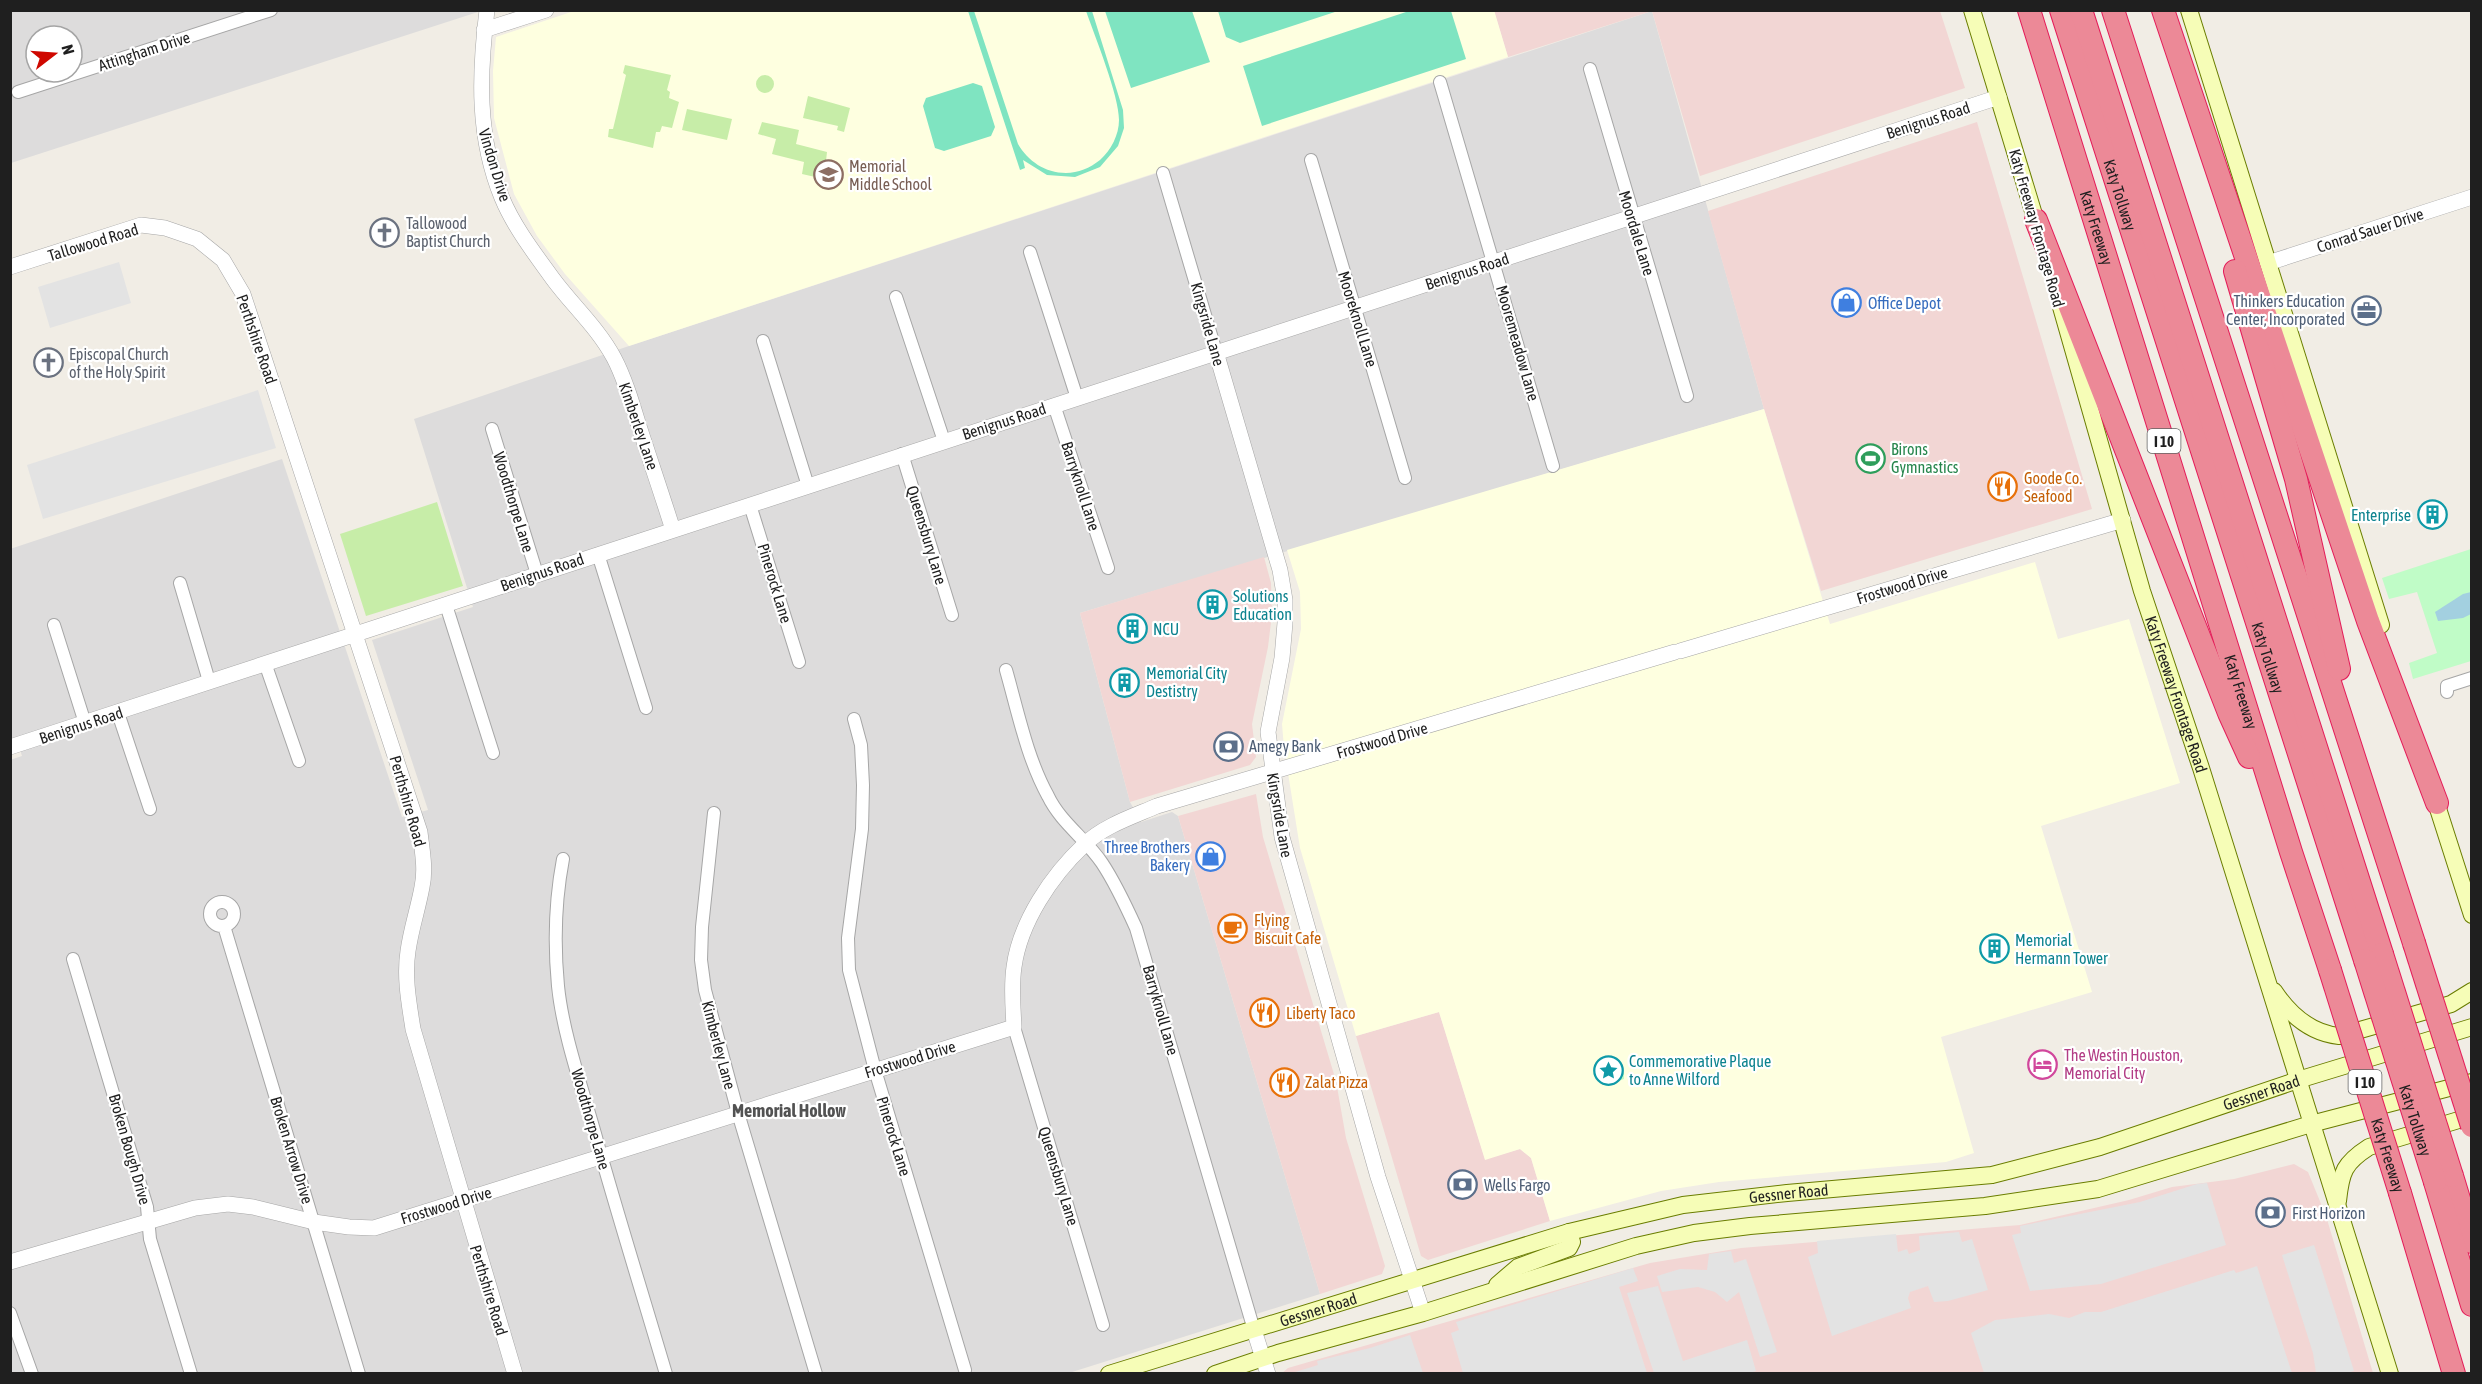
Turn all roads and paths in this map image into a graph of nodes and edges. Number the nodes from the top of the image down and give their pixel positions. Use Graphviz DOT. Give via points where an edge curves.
graph roads {
  1 [pos="271,10"];
  2 [pos="487,10"];
  3 [pos="546,10"];
  4 [pos="1972,10"];
  5 [pos="2061,10"];
  6 [pos="2081,10"];
  7 [pos="2113,10"];
  8 [pos="2122,10"];
  9 [pos="2157,10"];
  10 [pos="2163,10"];
  11 [pos="2189,10"];
  12 [pos="2031,17"];
  13 [pos="484,30"];
  14 [pos="1590,69"];
  15 [pos="1440,82"];
  16 [pos="18,92"];
  17 [pos="2139,94"];
  18 [pos="1998,97"];
  19 [pos="1311,160"];
  20 [pos="1163,173"];
  21 [pos="2472,197"];
  22 [pos="1632,218"];
  23 [pos="2036,220"];
  24 [pos="209,248"];
  25 [pos="1030,252"];
  26 [pos="1494,263"];
  27 [pos="2268,263"];
  28 [pos="10,267"];
  29 [pos="896,297"];
  30 [pos="1354,307"];
  31 [pos="595,327"];
  32 [pos="763,342"];
  33 [pos="1216,352"];
  34 [pos="1687,396"];
  35 [pos="1077,398"];
  36 [pos="1054,405"];
  37 [pos="492,429"];
  38 [pos="944,441"];
  39 [pos="902,454"];
  40 [pos="1553,466"];
  41 [pos="1405,478"];
  42 [pos="808,486"];
  43 [pos="750,505"];
  44 [pos="2123,520"];
  45 [pos="673,530"];
  46 [pos="598,554"];
  47 [pos="1108,568"];
  48 [pos="537,574"];
  49 [pos="180,583"];
  50 [pos="446,605"];
  51 [pos="952,615"];
  52 [pos="54,625"];
  53 [pos="356,634"];
  54 [pos="800,662"];
  55 [pos="265,663"];
  56 [pos="1006,670"];
  57 [pos="2472,678"];
  58 [pos="209,681"];
  59 [pos="2447,692"];
  60 [pos="646,708"];
  61 [pos="118,713"];
  62 [pos="854,719"];
  63 [pos="86,723"];
  64 [pos="10,747"];
  65 [pos="493,753"];
  66 [pos="299,762"];
  67 [pos="1272,772"];
  68 [pos="2437,803"];
  69 [pos="150,809"];
  70 [pos="714,813"];
  71 [pos="2373,816"];
  72 [pos="1085,844"];
  73 [pos="2291,852"];
  74 [pos="563,859"];
  75 [pos="2472,915"];
  76 [pos="224,926"];
  77 [pos="2373,957"];
  78 [pos="73,959"];
  79 [pos="2265,977"];
  80 [pos="2472,991"];
  81 [pos="1014,1027"];
  82 [pos="2472,1027"];
  83 [pos="875,1070"];
  84 [pos="2298,1080"];
  85 [pos="2472,1082"];
  86 [pos="738,1113"];
  87 [pos="2472,1116"];
  88 [pos="2312,1124"];
  89 [pos="2472,1126"];
  90 [pos="601,1156"];
  91 [pos="2443,1179"];
  92 [pos="462,1200"];
  93 [pos="2337,1207"];
  94 [pos="147,1222"];
  95 [pos="314,1222"];
  96 [pos="1569,1232"];
  97 [pos="2472,1242"];
  98 [pos="10,1263"];
  99 [pos="1411,1282"];
  100 [pos="1489,1292"];
  101 [pos="2472,1305"];
  102 [pos="10,1313"];
  103 [pos="1422,1313"];
  104 [pos="1103,1324"];
  105 [pos="1254,1330"];
  106 [pos="1265,1366"];
  107 [pos="965,1370"];
  108 [pos="32,1374"];
  109 [pos="191,1374"];
  110 [pos="359,1374"];
  111 [pos="515,1374"];
  112 [pos="666,1374"];
  113 [pos="816,1374"];
  114 [pos="1109,1374"];
  115 [pos="1215,1374"];
  116 [pos="2390,1374"];
  117 [pos="2454,1374"];
  1 -- 16 [label="street, Attingham Drive"];
  2 -- 13 [label="street, Vindon Drive"];
  3 -- 13 [label="street"];
  4 -- 18 [label="main road, Katy Freeway Frontage Road"];
  5 -- 77 [label="highway, Katy Tollway"];
  6 -- 77 [label="highway, Katy Tollway"];
  7 -- 17 [label="highway"];
  8 -- 17 [label="highway"];
  9 -- 71 [label="highway" via="2290,458"];
  10 -- 68 [label="highway" via="2368,621"];
  11 -- 27 [label="main road"];
  12 -- 73 [label="highway, Katy Freeway / I 10"];
  13 -- 31 [label="street, Vindon Drive" via="480,71 482,120 502,199 555,282"];
  14 -- 22 [label="street, Moordale Lane"];
  15 -- 26 [label="street, Mooremeadow Lane"];
  17 -- 71 [label="highway"];
  18 -- 22 [label="street, Benignus Road"];
  18 -- 23 [label="main road, Katy Freeway Frontage Road"];
  19 -- 30 [label="street, Mooreknoll Lane"];
  20 -- 33 [label="street, Kingsride Lane"];
  21 -- 27 [label="street, Conrad Sauer Drive"];
  22 -- 26 [label="street, Benignus Road"];
  22 -- 34 [label="street, Moordale Lane"];
  23 -- 44 [label="main road, Katy Freeway Frontage Road"];
  23 -- 73 [label="highway" via="2229,713"];
  24 -- 28 [label="street, Tallowood Road" via="197,239 165,228 141,225"];
  24 -- 53 [label="street, Perthshire Road" via="223,260 243,294"];
  25 -- 35 [label="street"];
  26 -- 30 [label="street, Benignus Road"];
  26 -- 40 [label="street, Mooremeadow Lane"];
  27 -- 68 [label="main road"];
  29 -- 38 [label="street"];
  30 -- 33 [label="street, Benignus Road"];
  30 -- 41 [label="street, Mooreknoll Lane"];
  31 -- 45 [label="street, Kimberley Lane" via="627,388"];
  32 -- 42 [label="street"];
  33 -- 35 [label="street, Benignus Road"];
  33 -- 67 [label="street, Kingsride Lane" via="1280,570 1285,600 1282,658 1268,732"];
  35 -- 36 [label="street, Benignus Road"];
  36 -- 38 [label="street, Benignus Road"];
  36 -- 47 [label="street, Barryknoll Lane"];
  37 -- 48 [label="street, Woodthorpe Lane"];
  38 -- 39 [label="street, Benignus Road"];
  39 -- 42 [label="street, Benignus Road"];
  39 -- 51 [label="street, Queensbury Lane"];
  42 -- 43 [label="street, Benignus Road"];
  43 -- 45 [label="street, Benignus Road"];
  43 -- 54 [label="street, Pinerock Lane"];
  44 -- 67 [label="street, Frostwood Drive"];
  44 -- 79 [label="main road, Katy Freeway Frontage Road"];
  45 -- 46 [label="street, Benignus Road"];
  46 -- 48 [label="street, Benignus Road"];
  46 -- 60 [label="street"];
  48 -- 50 [label="street, Benignus Road"];
  49 -- 58 [label="street"];
  50 -- 53 [label="street, Benignus Road"];
  50 -- 65 [label="street"];
  52 -- 63 [label="street"];
  53 -- 55 [label="street, Benignus Road"];
  53 -- 92 [label="street, Perthshire Road" via="420,832 423,887 407,953 407,992 413,1029"];
  55 -- 58 [label="street, Benignus Road"];
  55 -- 66 [label="street"];
  56 -- 72 [label="street, Barryknoll Lane" via="1047,796 1064,823"];
  57 -- 59 [label="street" via="2447,686"];
  58 -- 61 [label="street, Benignus Road"];
  61 -- 63 [label="street, Benignus Road"];
  61 -- 69 [label="street"];
  62 -- 83 [label="street, Pinerock Lane" via="861,745 863,785 848,938 849,970"];
  63 -- 64 [label="street, Benignus Road"];
  67 -- 72 [label="street, Frostwood Drive" via="1157,806"];
  67 -- 99 [label="street, Kingsride Lane" via="1289,866"];
  68 -- 75 [label="main road"];
  70 -- 86 [label="street, Kimberley Lane" via="700,960"];
  71 -- 89 [label="highway, bridge"];
  72 -- 81 [label="street, Frostwood Drive" via="1048,885 1022,938 1014,966"];
  72 -- 105 [label="street, Barryknoll Lane" via="1120,892 1136,928"];
  73 -- 117 [label="highway, Katy Freeway / I 10, bridge"];
  74 -- 90 [label="street, Woodthorpe Lane" via="556,933 558,988"];
  76 -- 95 [label="street, Broken Arrow Drive"];
  77 -- 91 [label="highway, Katy Tollway, bridge"];
  78 -- 94 [label="street, Broken Bough Drive" via="147,1207"];
  79 -- 80 [label="main road" via="2282,1003 2305,1025 2326,1035 2339,1036 2451,1004"];
  79 -- 84 [label="main road, Katy Freeway Frontage Road"];
  81 -- 83 [label="street, Frostwood Drive"];
  81 -- 104 [label="street, Queensbury Lane"];
  82 -- 84 [label="main road, Gessner Road"];
  83 -- 86 [label="street, Frostwood Drive"];
  83 -- 107 [label="street, Pinerock Lane"];
  84 -- 88 [label="main road, Katy Freeway Frontage Road"];
  84 -- 96 [label="main road, Gessner Road" via="2100,1147 1992,1175 1683,1205"];
  85 -- 88 [label="main road, Gessner Road"];
  86 -- 90 [label="street, Frostwood Drive"];
  86 -- 113 [label="street, Kimberley Lane"];
  87 -- 93 [label="main road" via="2369,1147 2358,1154 2341,1175"];
  88 -- 93 [label="main road, Katy Freeway Frontage Road"];
  88 -- 100 [label="main road, Gessner Road" via="2098,1189 1985,1206 1694,1233 1636,1246"];
  90 -- 92 [label="street, Frostwood Drive"];
  90 -- 112 [label="street, Woodthorpe Lane"];
  91 -- 97 [label="highway, Katy Tollway"];
  91 -- 101 [label="highway, Katy Tollway"];
  92 -- 95 [label="street, Frostwood Drive" via="374,1228"];
  92 -- 111 [label="street, Perthshire Road"];
  93 -- 116 [label="main road, Katy Freeway Frontage Road"];
  94 -- 95 [label="street, Frostwood Drive" via="195,1208 228,1204"];
  94 -- 98 [label="street, Frostwood Drive"];
  94 -- 109 [label="street, Broken Bough Drive"];
  95 -- 110 [label="street, Broken Arrow Drive"];
  96 -- 99 [label="main road, Gessner Road"];
  96 -- 100 [label="main road" via="1569,1248 1518,1267"];
  99 -- 103 [label="street, Kingsride Lane"];
  99 -- 105 [label="main road, Gessner Road"];
  100 -- 103 [label="main road, Gessner Road"];
  102 -- 108 [label="street"];
  103 -- 106 [label="main road, Gessner Road"];
  105 -- 106 [label="street, Barryknoll Lane"];
  105 -- 114 [label="main road, Gessner Road"];
  106 -- 115 [label="main road, Gessner Road"];
}
